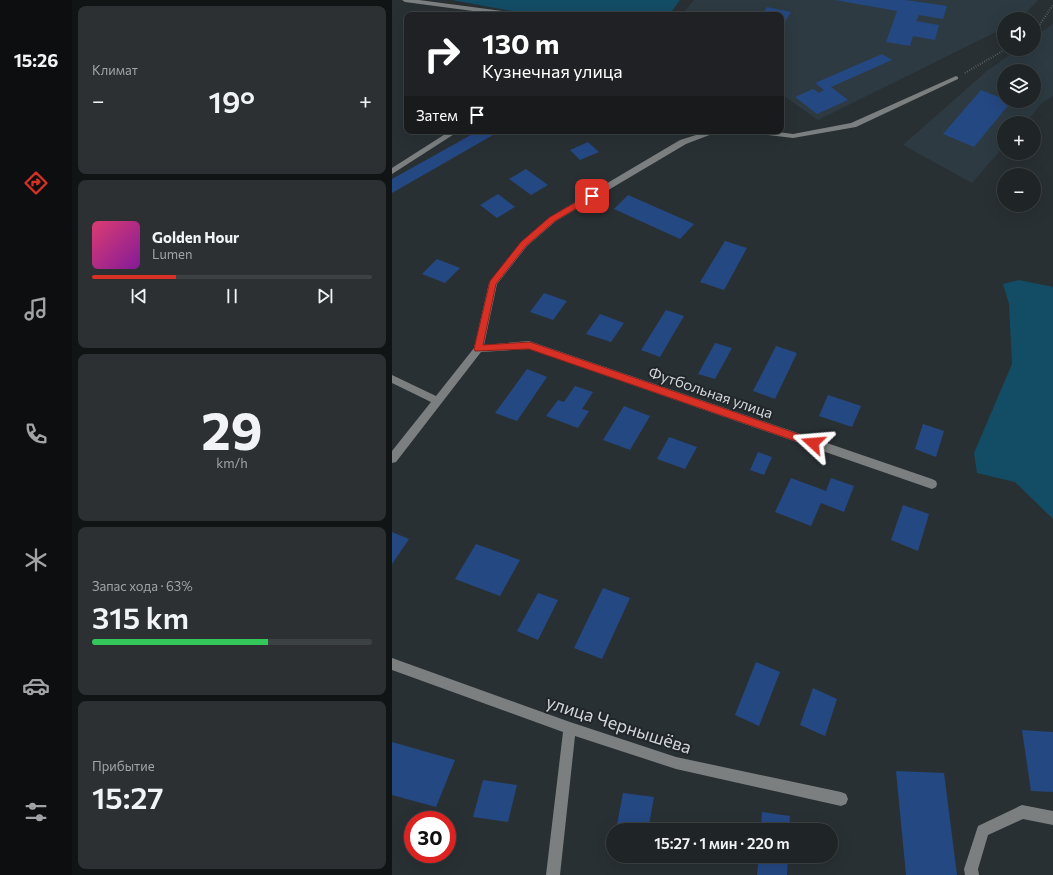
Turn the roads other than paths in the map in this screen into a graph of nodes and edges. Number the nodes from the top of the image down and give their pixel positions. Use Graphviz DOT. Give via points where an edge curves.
graph roads {
  1 [pos="405,0"];
  2 [pos="495,12"];
  3 [pos="956,78"];
  4 [pos="450,134"];
  5 [pos="707,134"];
  6 [pos="776,134"];
  7 [pos="392,171"];
  8 [pos="478,349"];
  9 [pos="392,379"];
  10 [pos="437,401"];
  11 [pos="392,459"];
  12 [pos="932,484"];
  13 [pos="392,664"];
  14 [pos="570,728"];
  15 [pos="841,799"];
  16 [pos="1053,818"];
  17 [pos="553,875"];
  18 [pos="972,875"];
  1 -- 2 [label="street"];
  3 -- 6 [label="street" via="853,125 793,136"];
  4 -- 7 [label="street"];
  5 -- 8 [label="street" via="683,142 553,219 524,244 493,283"];
  8 -- 10 [label="street"];
  8 -- 12 [label="street, Футбольная улица" via="530,345"];
  9 -- 10 [label="street"];
  10 -- 11 [label="street"];
  13 -- 14 [label="street, улица Чернышёва"];
  14 -- 15 [label="street, улица Чернышёва" via="676,763"];
  14 -- 17 [label="street"];
  16 -- 18 [label="street" via="1022,812 983,831 971,869"];
}
